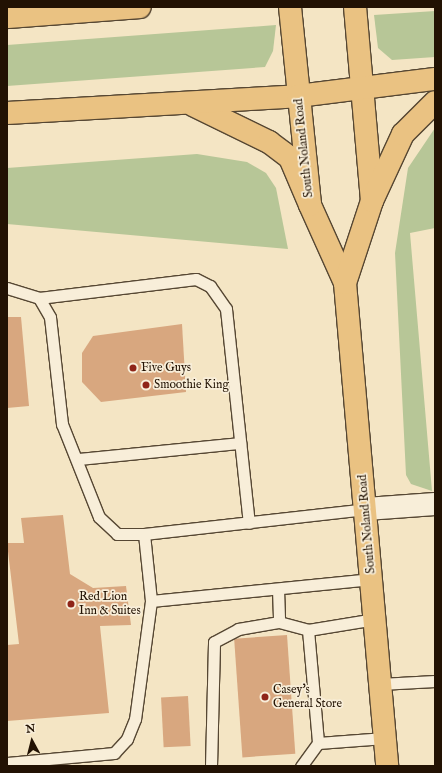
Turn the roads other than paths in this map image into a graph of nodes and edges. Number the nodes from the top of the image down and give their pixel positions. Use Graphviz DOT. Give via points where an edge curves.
graph roads {
  1 [pos="140,7"];
  2 [pos="290,7"];
  3 [pos="355,7"];
  4 [pos="7,17"];
  5 [pos="435,79"];
  6 [pos="364,88"];
  7 [pos="298,96"];
  8 [pos="435,102"];
  9 [pos="192,104"];
  10 [pos="7,113"];
  11 [pos="372,200"];
  12 [pos="310,205"];
  13 [pos="345,283"];
  14 [pos="7,288"];
  15 [pos="39,298"];
  16 [pos="240,443"];
  17 [pos="79,459"];
  18 [pos="435,504"];
  19 [pos="366,509"];
  20 [pos="249,523"];
  21 [pos="144,534"];
  22 [pos="372,579"];
  23 [pos="278,588"];
  24 [pos="151,601"];
  25 [pos="375,619"];
  26 [pos="279,622"];
  27 [pos="308,630"];
  28 [pos="435,681"];
  29 [pos="380,684"];
  30 [pos="385,738"];
  31 [pos="318,743"];
  32 [pos="9,764"];
  33 [pos="211,766"];
  34 [pos="301,766"];
  35 [pos="387,766"];
  1 -- 4 [label="main road"];
  2 -- 7 [label="main road, South Noland Road"];
  3 -- 6 [label="main road, South Noland Road"];
  5 -- 6 [label="main road"];
  6 -- 7 [label="main road"];
  6 -- 11 [label="main road, South Noland Road"];
  7 -- 9 [label="main road"];
  7 -- 12 [label="main road, South Noland Road"];
  8 -- 11 [label="main road" via="403,134"];
  9 -- 10 [label="main road"];
  9 -- 12 [label="main road" via="269,142 290,158"];
  11 -- 13 [label="main road, South Noland Road"];
  12 -- 13 [label="main road, South Noland Road"];
  13 -- 19 [label="main road, South Noland Road"];
  14 -- 15 [label="lane"];
  15 -- 16 [label="lane" via="196,278 210,286 226,309"];
  15 -- 17 [label="lane" via="50,317 62,424"];
  16 -- 17 [label="lane"];
  16 -- 20 [label="lane"];
  17 -- 21 [label="lane" via="99,517 117,534"];
  18 -- 19 [label="street"];
  19 -- 20 [label="lane"];
  19 -- 22 [label="main road, South Noland Road"];
  20 -- 21 [label="lane"];
  21 -- 24 [label="lane"];
  22 -- 23 [label="lane"];
  22 -- 25 [label="main road, South Noland Road"];
  23 -- 24 [label="lane"];
  23 -- 26 [label="lane"];
  24 -- 32 [label="lane" via="135,719 127,739 114,753"];
  25 -- 27 [label="lane"];
  25 -- 29 [label="main road, South Noland Road"];
  26 -- 27 [label="lane"];
  26 -- 33 [label="lane" via="238,629 214,642"];
  27 -- 31 [label="lane"];
  28 -- 29 [label="lane"];
  29 -- 30 [label="main road, South Noland Road"];
  30 -- 31 [label="lane"];
  30 -- 35 [label="main road, South Noland Road"];
  31 -- 34 [label="lane"];
}
